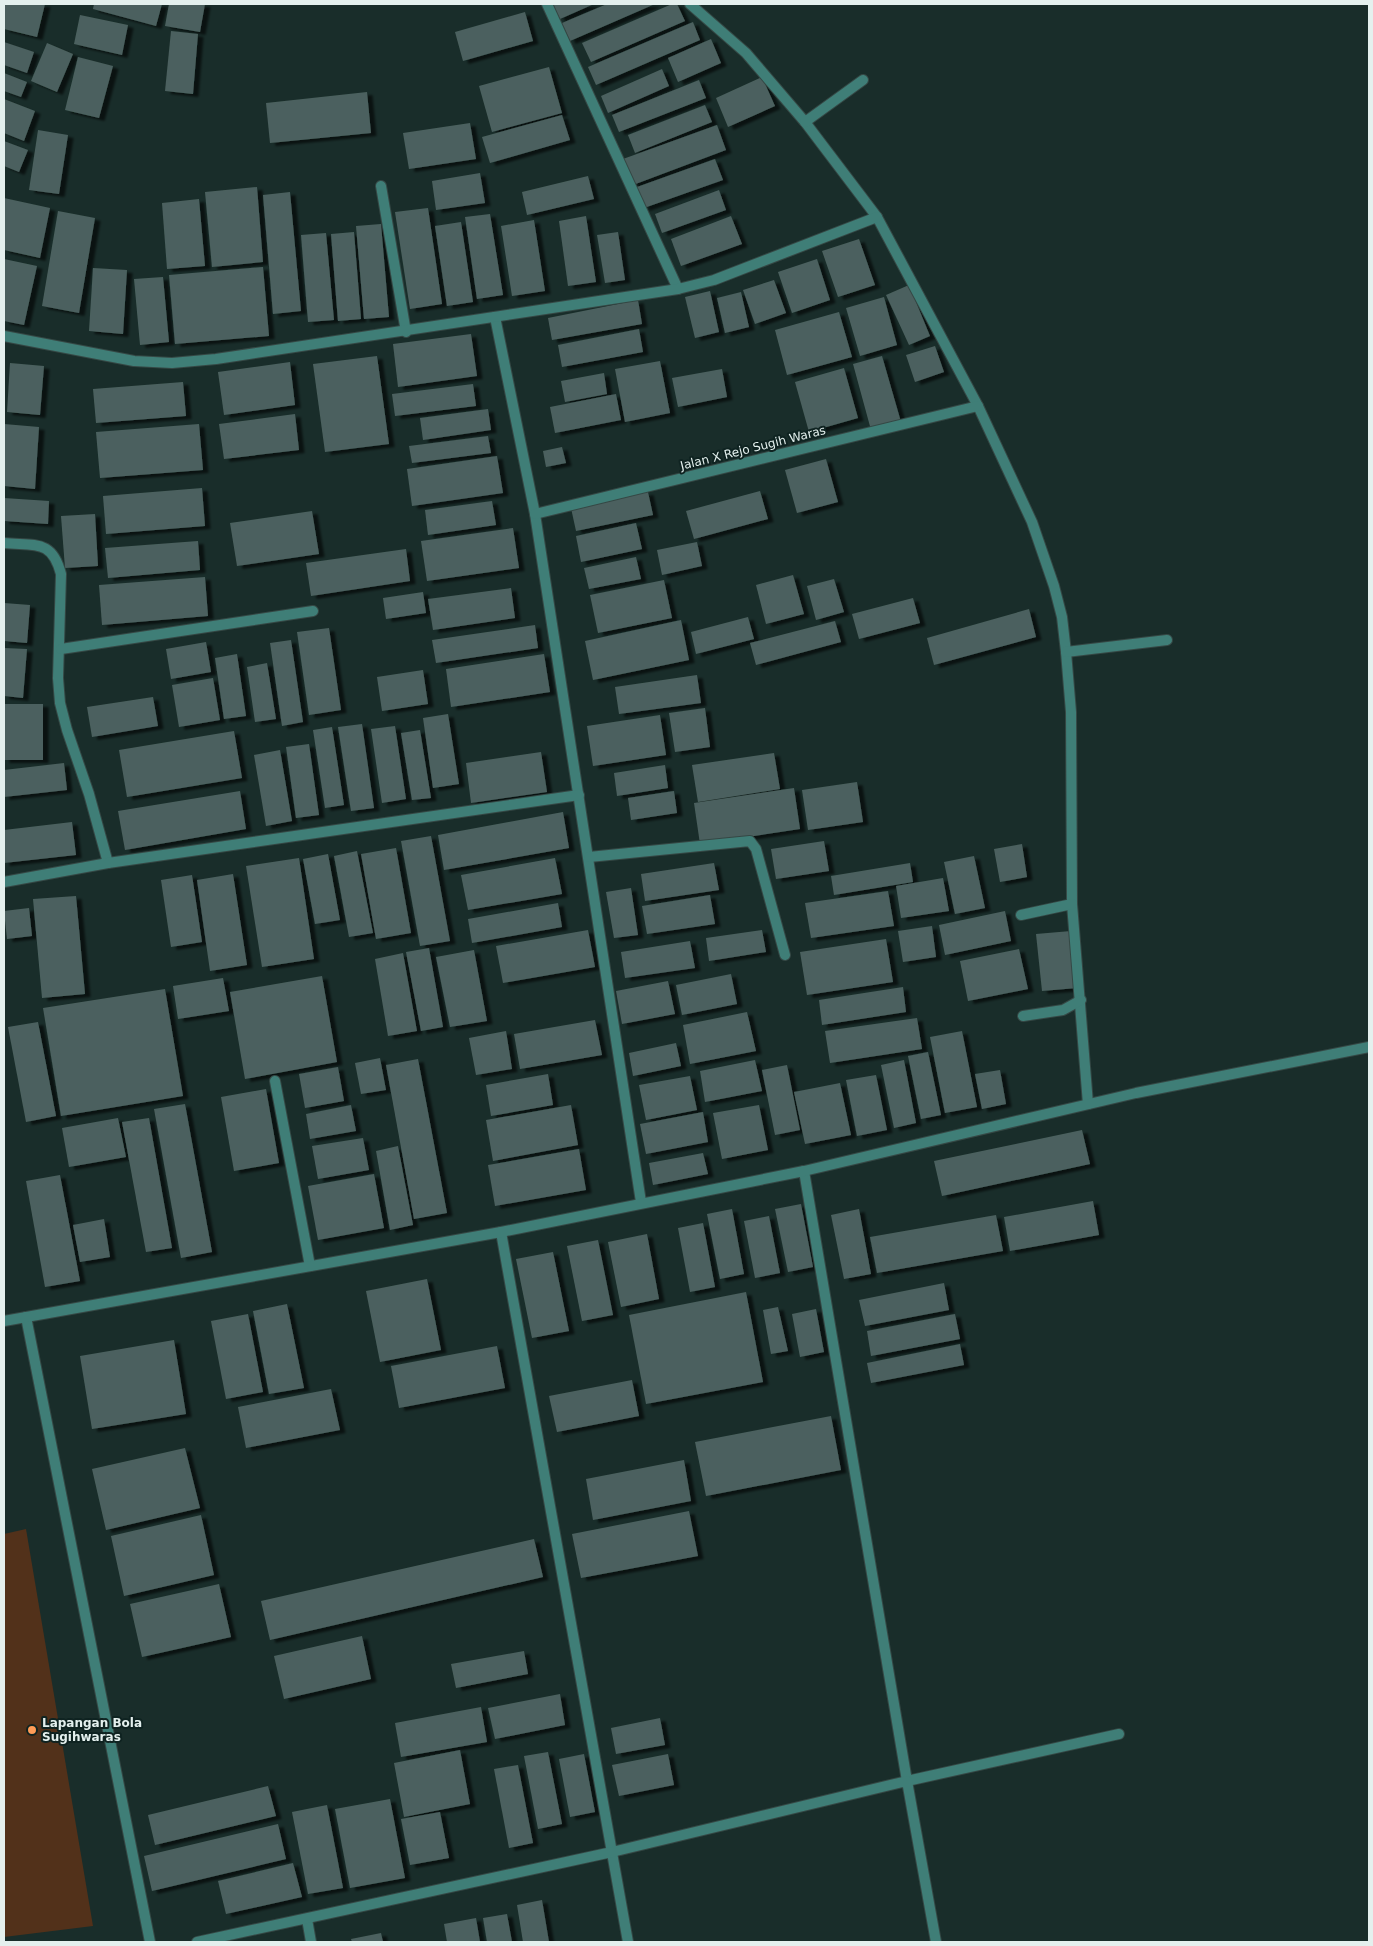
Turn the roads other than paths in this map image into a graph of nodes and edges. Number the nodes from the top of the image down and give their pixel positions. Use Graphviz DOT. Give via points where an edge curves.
graph roads {
  1 [pos="547,4"];
  2 [pos="690,4"];
  3 [pos="863,80"];
  4 [pos="808,120"];
  5 [pos="381,186"];
  6 [pos="877,217"];
  7 [pos="678,289"];
  8 [pos="495,317"];
  9 [pos="406,332"];
  10 [pos="4,336"];
  11 [pos="978,406"];
  12 [pos="535,514"];
  13 [pos="4,543"];
  14 [pos="313,611"];
  15 [pos="1167,640"];
  16 [pos="61,648"];
  17 [pos="1066,652"];
  18 [pos="580,795"];
  19 [pos="589,857"];
  20 [pos="108,863"];
  21 [pos="4,882"];
  22 [pos="1072,904"];
  23 [pos="1021,915"];
  24 [pos="785,955"];
  25 [pos="1081,1000"];
  26 [pos="1023,1016"];
  27 [pos="1369,1047"];
  28 [pos="275,1081"];
  29 [pos="1092,1103"];
  30 [pos="804,1171"];
  31 [pos="641,1202"];
  32 [pos="500,1232"];
  33 [pos="310,1266"];
  34 [pos="26,1317"];
  35 [pos="4,1322"];
  36 [pos="1119,1734"];
  37 [pos="907,1780"];
  38 [pos="612,1852"];
  39 [pos="307,1919"];
  40 [pos="150,1942"];
  41 [pos="197,1942"];
  42 [pos="311,1942"];
  43 [pos="628,1942"];
  44 [pos="936,1942"];
  1 -- 7 [label="street"];
  2 -- 4 [label="street" via="746,54"];
  3 -- 4 [label="street"];
  4 -- 6 [label="street"];
  5 -- 9 [label="street"];
  6 -- 7 [label="street" via="714,280"];
  6 -- 11 [label="street"];
  7 -- 8 [label="street"];
  8 -- 9 [label="street"];
  8 -- 12 [label="street"];
  9 -- 10 [label="street" via="172,363 134,361"];
  11 -- 12 [label="street, Jalan X Rejo Sugih Waras"];
  11 -- 17 [label="street" via="1032,522 1054,586"];
  12 -- 18 [label="street"];
  13 -- 16 [label="street" via="45,547 55,557 61,574"];
  14 -- 16 [label="street"];
  15 -- 17 [label="street"];
  16 -- 20 [label="street" via="60,703"];
  17 -- 22 [label="street" via="1071,721"];
  18 -- 19 [label="street"];
  18 -- 20 [label="street"];
  19 -- 24 [label="street" via="750,840 756,849"];
  19 -- 31 [label="street"];
  20 -- 21 [label="street"];
  22 -- 23 [label="street"];
  22 -- 25 [label="street"];
  25 -- 26 [label="street" via="1063,1010"];
  25 -- 29 [label="street"];
  27 -- 29 [label="street"];
  28 -- 33 [label="street"];
  29 -- 30 [label="street"];
  30 -- 31 [label="street"];
  30 -- 37 [label="street"];
  31 -- 32 [label="street"];
  32 -- 33 [label="street"];
  32 -- 38 [label="street"];
  33 -- 34 [label="street"];
  34 -- 35 [label="street"];
  34 -- 40 [label="street"];
  36 -- 37 [label="street"];
  37 -- 38 [label="street"];
  37 -- 44 [label="street"];
  38 -- 39 [label="street"];
  38 -- 43 [label="street"];
  39 -- 41 [label="street"];
  39 -- 42 [label="street"];
}
